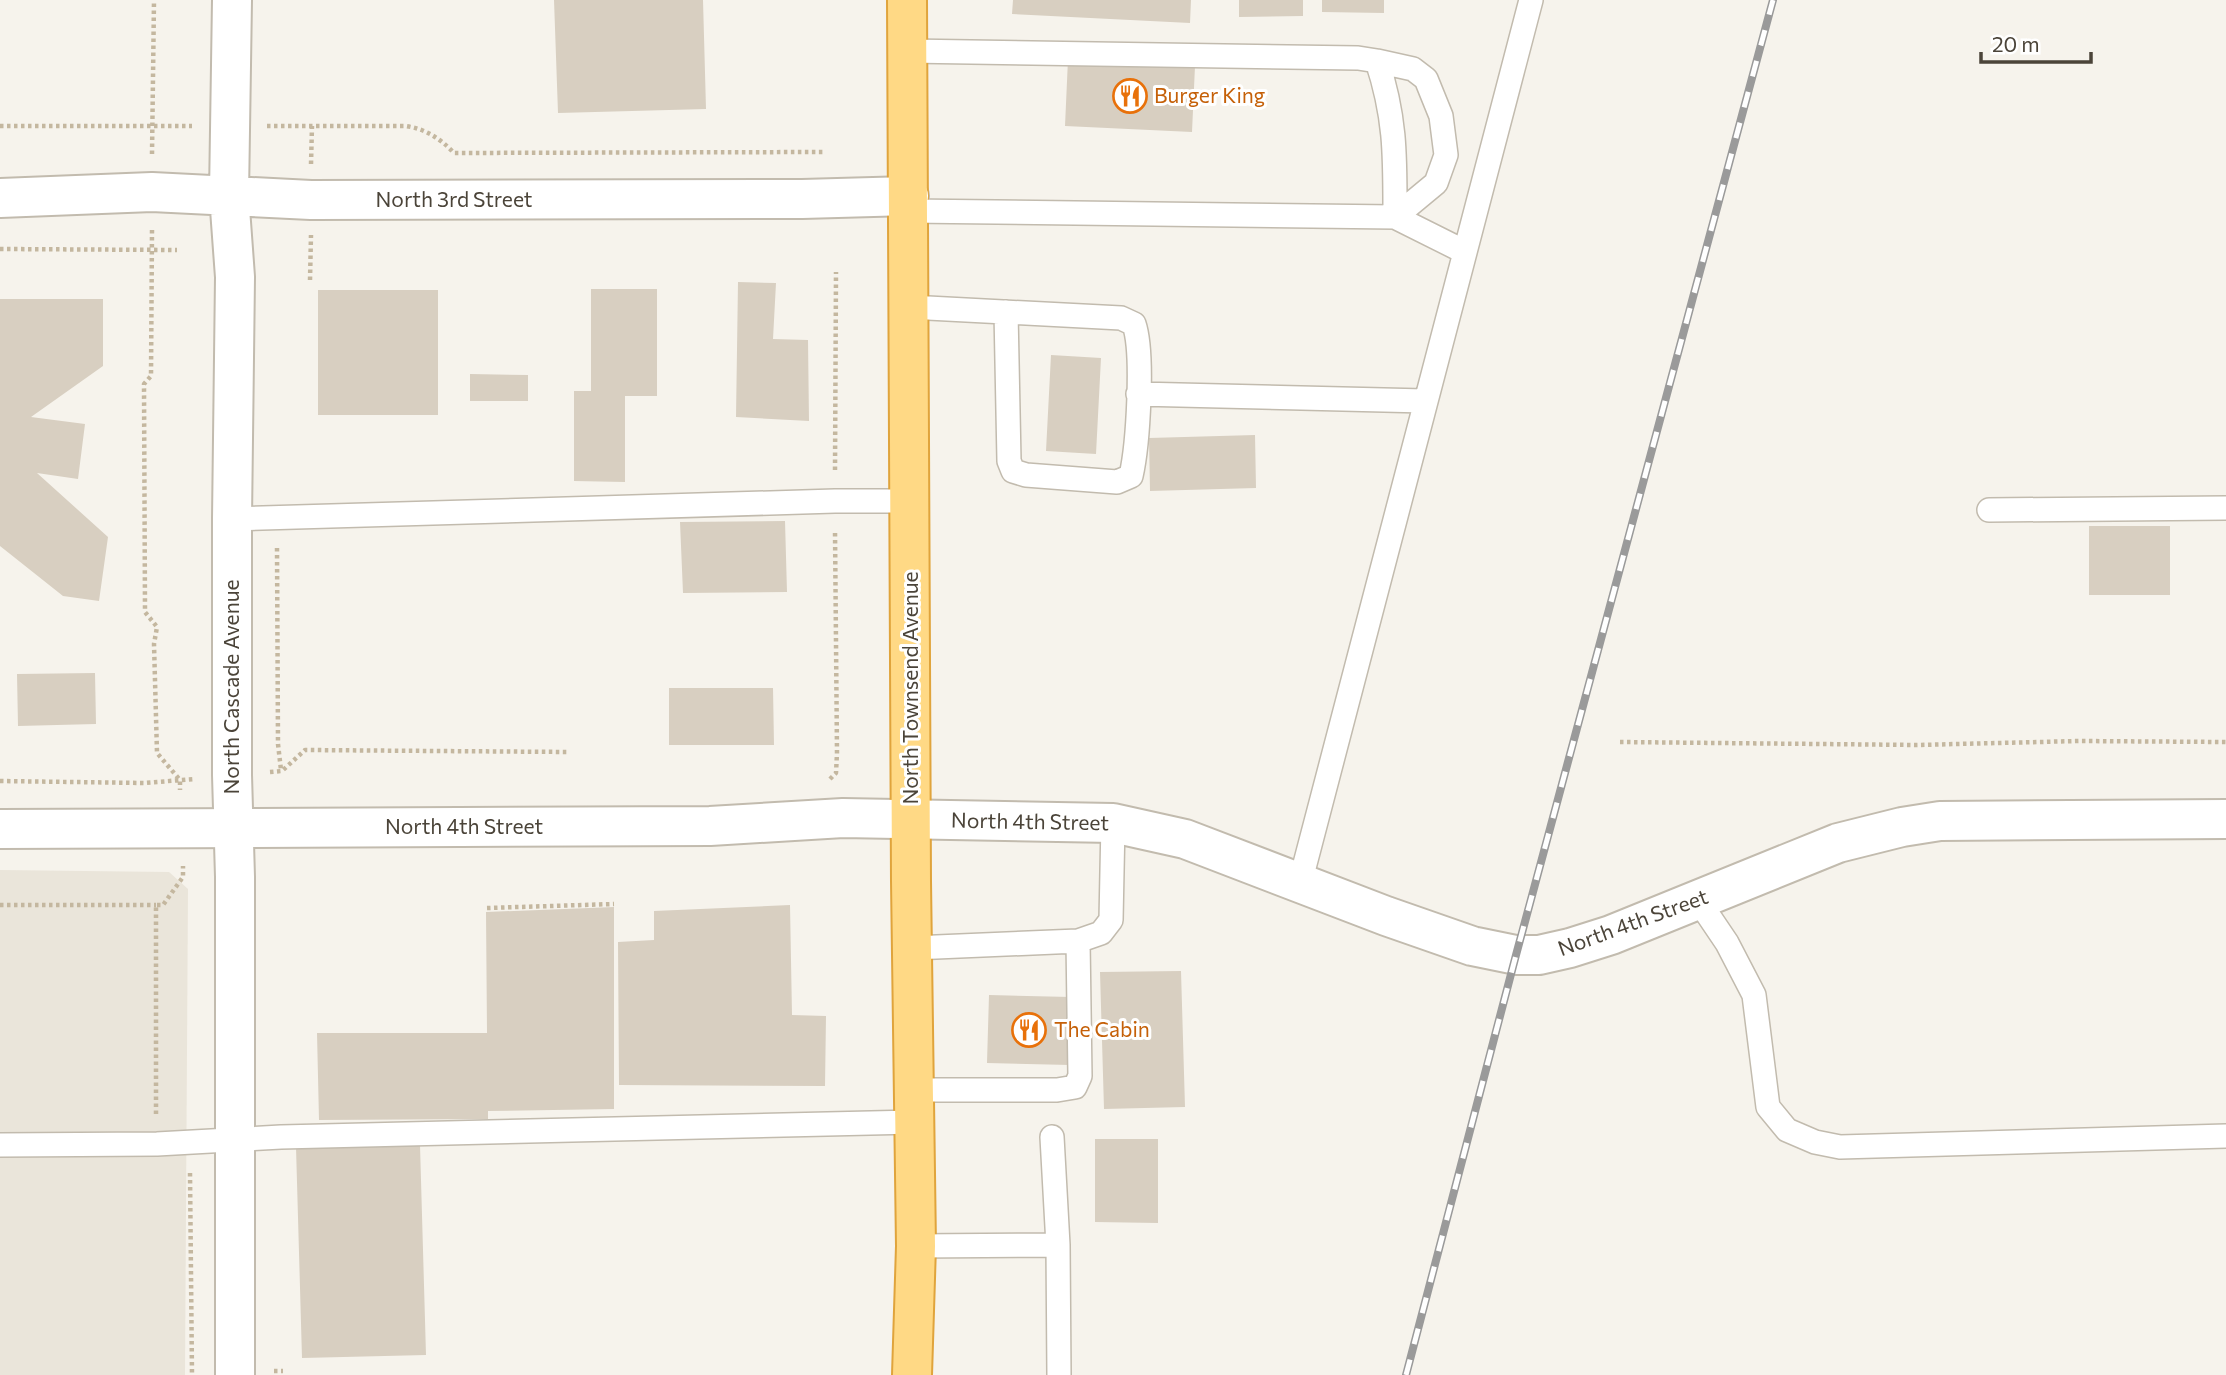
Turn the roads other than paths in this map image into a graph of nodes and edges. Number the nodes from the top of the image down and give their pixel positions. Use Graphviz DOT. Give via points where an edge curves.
graph roads {
  1 [pos="232,0"];
  2 [pos="907,0"];
  3 [pos="1531,0"];
  4 [pos="908,51"];
  5 [pos="1377,61"];
  6 [pos="229,195"];
  7 [pos="0,198"];
  8 [pos="909,204"];
  9 [pos="1395,217"];
  10 [pos="1465,252"];
  11 [pos="909,307"];
  12 [pos="1006,312"];
  13 [pos="1138,394"];
  14 [pos="1425,401"];
  15 [pos="909,501"];
  16 [pos="2226,508"];
  17 [pos="1989,510"];
  18 [pos="232,519"];
  19 [pos="2226,819"];
  20 [pos="912,820"];
  21 [pos="1114,823"];
  22 [pos="0,829"];
  23 [pos="233,829"];
  24 [pos="1300,883"];
  25 [pos="1698,900"];
  26 [pos="1078,941"];
  27 [pos="913,948"];
  28 [pos="914,1106"];
  29 [pos="2226,1136"];
  30 [pos="1052,1137"];
  31 [pos="236,1140"];
  32 [pos="0,1145"];
  33 [pos="1058,1245"];
  34 [pos="916,1246"];
  35 [pos="235,1375"];
  36 [pos="912,1375"];
  37 [pos="1059,1375"];
  1 -- 6 [label="street, North Cascade Avenue"];
  2 -- 4 [label="highway, North Townsend Avenue"];
  3 -- 10 [label="lane"];
  4 -- 5 [label="lane"];
  4 -- 8 [label="highway, North Townsend Avenue"];
  5 -- 9 [label="lane" via="1388,93 1395,144"];
  5 -- 9 [label="lane" via="1413,69 1426,79 1441,117 1446,155 1436,183"];
  6 -- 7 [label="street, North 3rd Street" via="152,192"];
  6 -- 8 [label="street, North 3rd Street" via="311,200 788,199"];
  6 -- 18 [label="street, North Cascade Avenue" via="234,277"];
  8 -- 9 [label="lane"];
  8 -- 11 [label="highway, North Townsend Avenue"];
  9 -- 10 [label="lane"];
  10 -- 14 [label="lane"];
  11 -- 12 [label="lane"];
  11 -- 15 [label="highway, North Townsend Avenue"];
  12 -- 13 [label="lane" via="1121,318 1134,324"];
  12 -- 13 [label="lane" via="1009,461 1013,471 1117,482 1131,476"];
  13 -- 14 [label="lane"];
  14 -- 24 [label="lane"];
  15 -- 18 [label="lane"];
  15 -- 20 [label="highway, North Townsend Avenue"];
  16 -- 17 [label="lane"];
  18 -- 23 [label="street, North Cascade Avenue"];
  19 -- 25 [label="street, North 4th Street" via="1940,821 1838,843"];
  20 -- 21 [label="street, North 4th Street"];
  20 -- 23 [label="street, North 4th Street" via="828,818 710,827"];
  20 -- 27 [label="highway, North Townsend Avenue"];
  21 -- 24 [label="street, North 4th Street" via="1185,839"];
  21 -- 26 [label="lane" via="1111,920 1101,933"];
  22 -- 23 [label="street, North 4th Street"];
  23 -- 31 [label="street, North Cascade Avenue"];
  24 -- 25 [label="street, North 4th Street" via="1472,946 1516,955 1570,948"];
  25 -- 29 [label="lane" via="1754,995 1768,1107 1787,1130 1840,1147"];
  26 -- 27 [label="lane"];
  26 -- 28 [label="lane" via="1080,1076 1074,1087"];
  27 -- 28 [label="highway, North Townsend Avenue"];
  28 -- 31 [label="lane"];
  28 -- 34 [label="highway, North Townsend Avenue"];
  30 -- 33 [label="lane"];
  31 -- 32 [label="lane"];
  31 -- 35 [label="street, North Cascade Avenue"];
  33 -- 34 [label="lane"];
  33 -- 37 [label="lane"];
  34 -- 36 [label="highway, North Townsend Avenue"];
}
